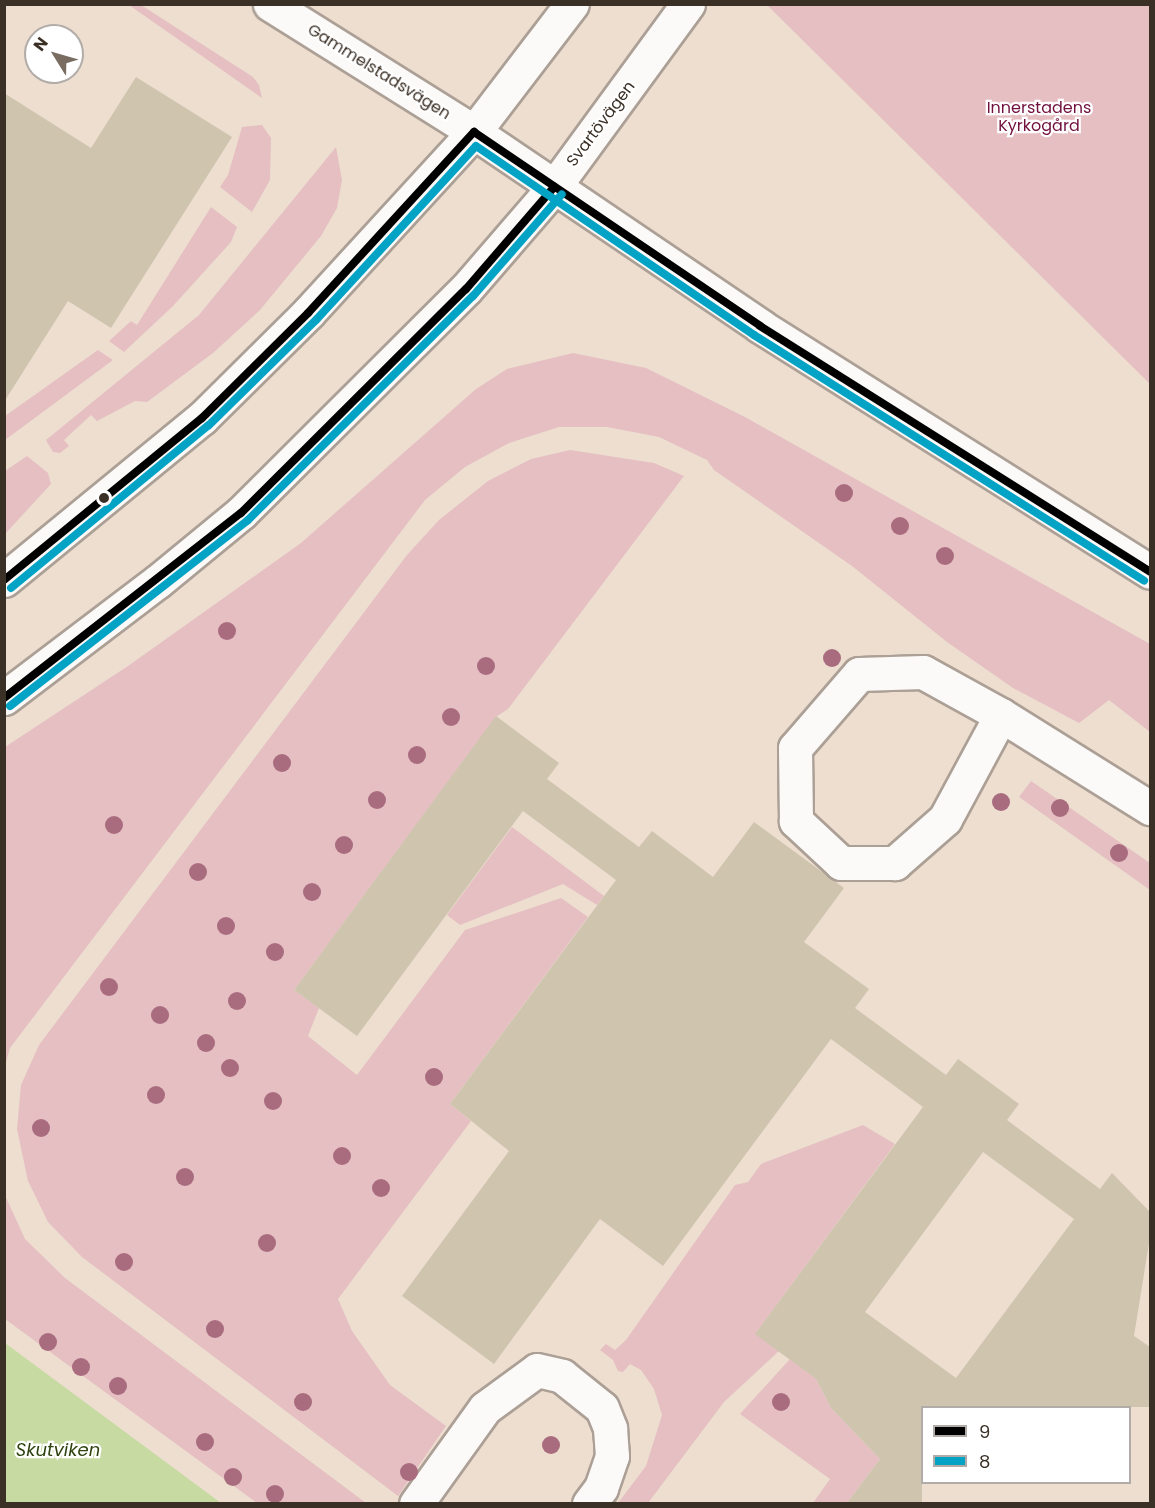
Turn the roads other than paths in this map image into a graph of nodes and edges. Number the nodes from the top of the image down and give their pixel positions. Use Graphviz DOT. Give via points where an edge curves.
graph roads {
  1 [pos="270,4"];
  2 [pos="572,4"];
  3 [pos="688,4"];
  4 [pos="474,132"];
  5 [pos="554,187"];
  6 [pos="1150,572"];
  7 [pos="4,580"];
  8 [pos="4,698"];
  9 [pos="1001,715"];
  10 [pos="1150,808"];
  11 [pos="416,1503"];
  12 [pos="589,1503"];
  1 -- 4 [label="street, Gammelstadsvägen"];
  2 -- 4 [label="street"];
  3 -- 5 [label="street, Svartövägen"];
  4 -- 5 [label="street, Gammelstadsvägen"];
  4 -- 7 [label="street" via="308,313 202,418"];
  5 -- 6 [label="street, Gammelstadsvägen" via="779,338"];
  5 -- 8 [label="street, Svartövägen" via="466,289 241,513"];
  9 -- 9 [label="street" via="923,672 859,674 795,748 796,822 841,863 895,863 945,819"];
  9 -- 10 [label="street"];
  11 -- 12 [label="street" via="485,1408 537,1370 562,1376 603,1408 610,1428 612,1456 601,1488"];
}
